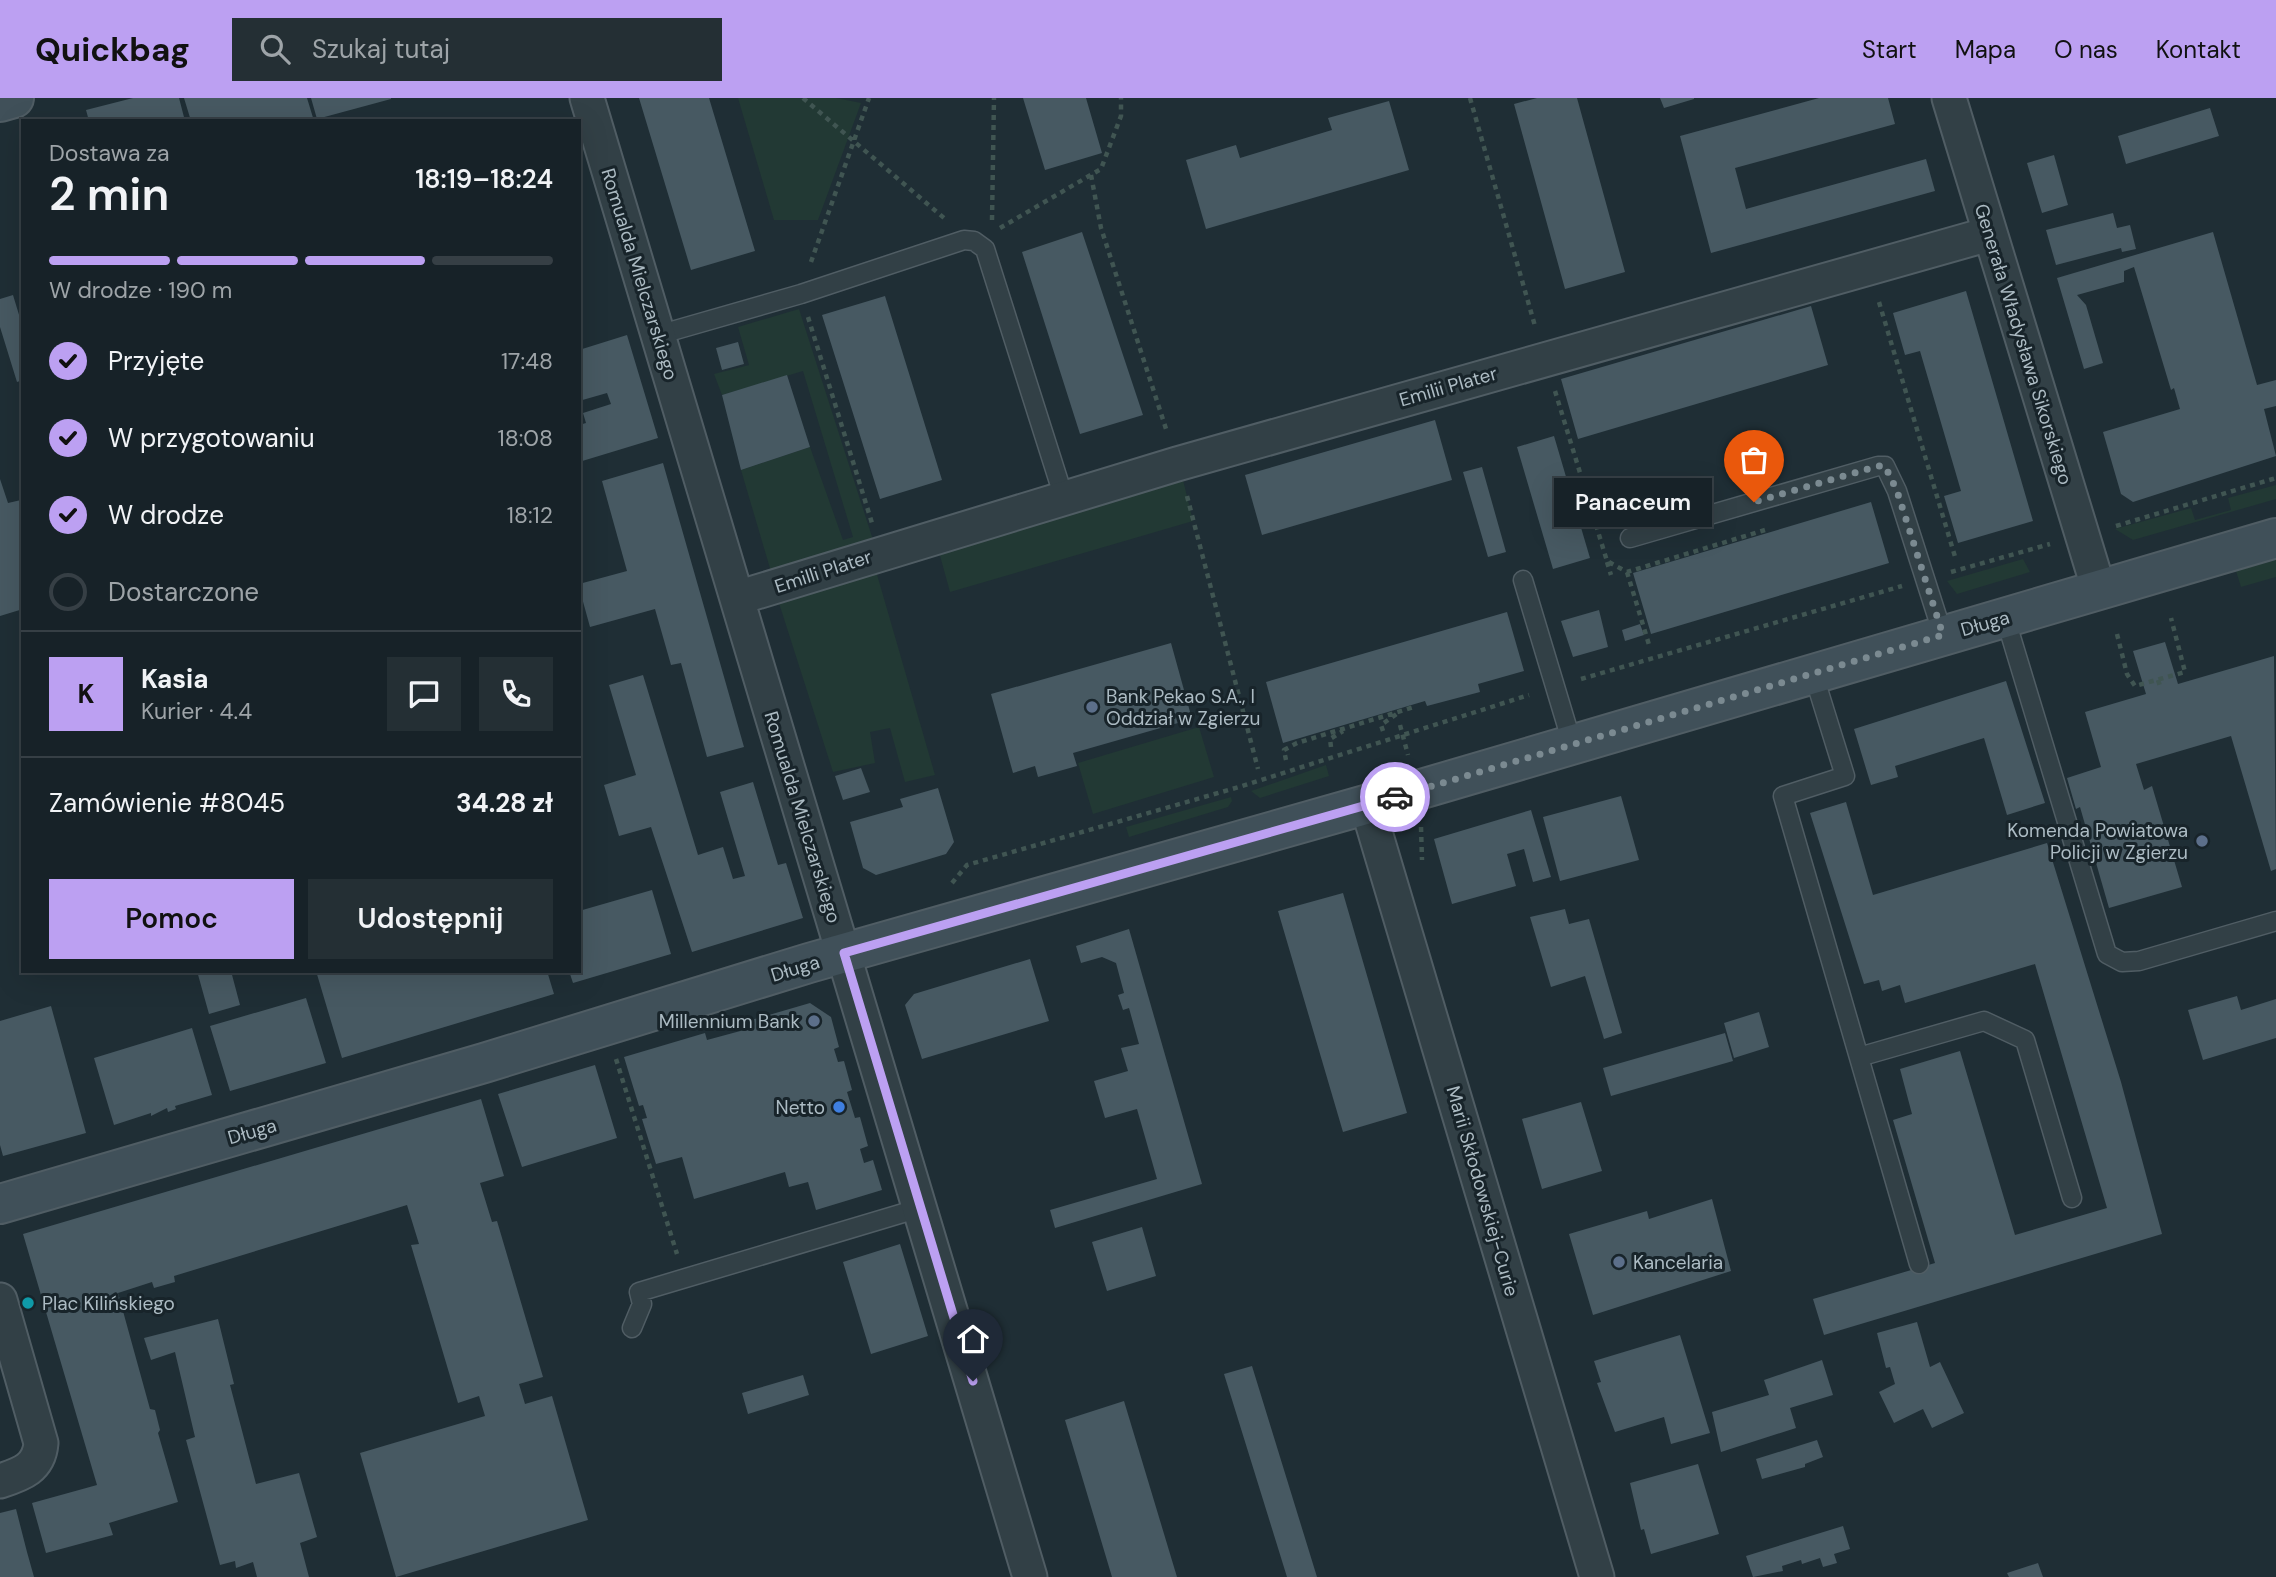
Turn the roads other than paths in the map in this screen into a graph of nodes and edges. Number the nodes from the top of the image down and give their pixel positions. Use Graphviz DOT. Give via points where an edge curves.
graph roads {
  1 [pos="14,98"];
  2 [pos="587,98"];
  3 [pos="1949,98"];
  4 [pos="0,102"];
  5 [pos="1989,234"];
  6 [pos="658,335"];
  7 [pos="1064,498"];
  8 [pos="1630,538"];
  9 [pos="2276,538"];
  10 [pos="896,548"];
  11 [pos="1523,580"];
  12 [pos="2099,590"];
  13 [pos="737,598"];
  14 [pos="2005,617"];
  15 [pos="1943,635"];
  16 [pos="1813,673"];
  17 [pos="1573,743"];
  18 [pos="1367,804"];
  19 [pos="2276,921"];
  20 [pos="844,953"];
  21 [pos="1859,1058"];
  22 [pos="2072,1198"];
  23 [pos="0,1204"];
  24 [pos="920,1208"];
  25 [pos="1919,1264"];
  26 [pos="0,1300"];
  27 [pos="632,1328"];
  28 [pos="0,1481"];
  29 [pos="1030,1577"];
  30 [pos="1597,1577"];
  1 -- 4 [label="street"];
  2 -- 6 [label="street, Romualda Mielczarskiego"];
  3 -- 5 [label="street, Generała Władysława Sikorskiego"];
  5 -- 7 [label="street, Emilii Plater" via="1549,374 1182,479"];
  5 -- 12 [label="street, Generała Władysława Sikorskiego"];
  6 -- 7 [label="lane" via="964,240 982,244"];
  6 -- 13 [label="street, Romualda Mielczarskiego"];
  7 -- 10 [label="street, Emilii Plater"];
  8 -- 15 [label="lane" via="1885,466"];
  9 -- 12 [label="street, Długa"];
  10 -- 13 [label="street, Emilli Plater"];
  11 -- 17 [label="lane"];
  12 -- 14 [label="street, Długa"];
  13 -- 20 [label="street, Romualda Mielczarskiego"];
  14 -- 15 [label="street, Długa"];
  14 -- 19 [label="lane" via="2107,954 2122,962 2139,961"];
  15 -- 16 [label="street, Długa"];
  16 -- 17 [label="street, Długa"];
  16 -- 21 [label="lane" via="1844,776 1783,796"];
  17 -- 18 [label="street, Długa"];
  18 -- 20 [label="street, Długa"];
  18 -- 30 [label="street, Marii Skłodowskiej-Curie"];
  20 -- 23 [label="street, Długa"];
  20 -- 24 [label="street, Romualda Mielczarskiego"];
  21 -- 22 [label="lane" via="1984,1021 2025,1040"];
  21 -- 25 [label="lane"];
  24 -- 27 [label="lane" via="639,1292 642,1304"];
  24 -- 29 [label="street, Romualda Mielczarskiego"];
  26 -- 28 [label="street" via="41,1443 36,1464"];
}
